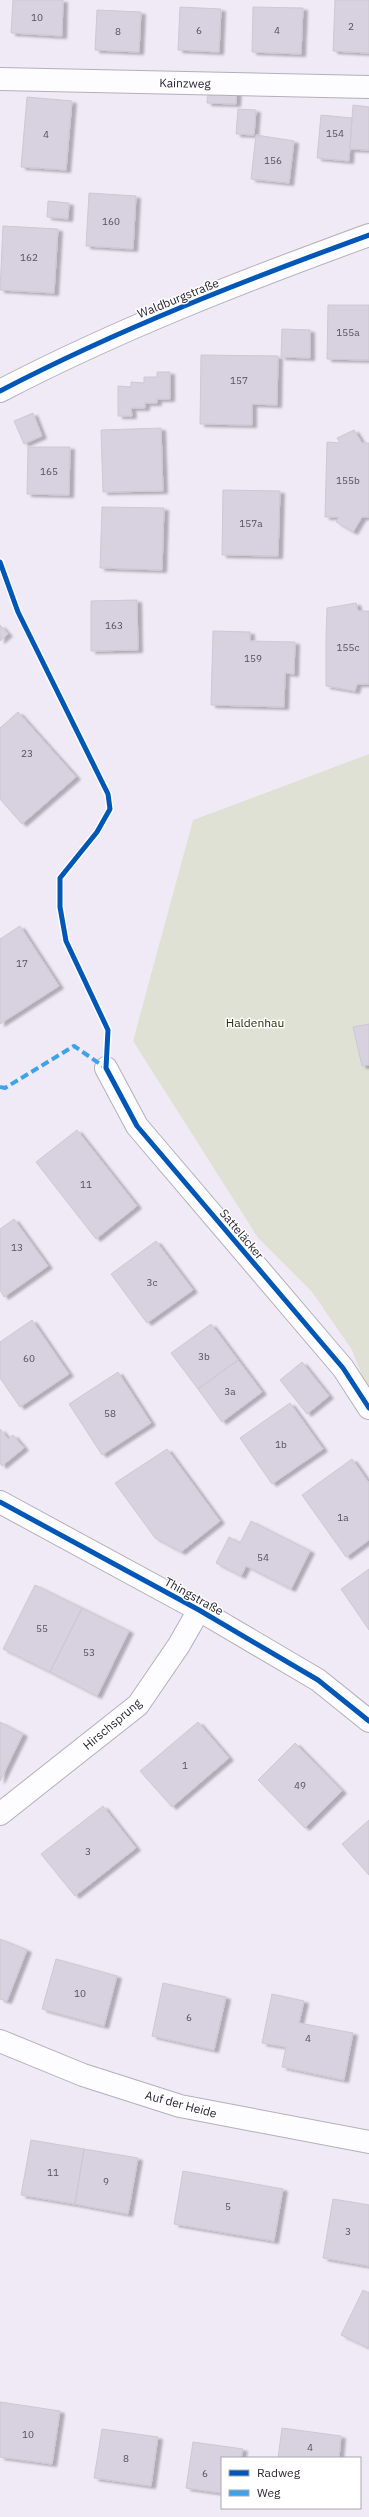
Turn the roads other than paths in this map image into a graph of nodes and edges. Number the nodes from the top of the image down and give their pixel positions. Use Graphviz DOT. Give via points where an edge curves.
graph roads {
  1 [pos="0,79"];
  2 [pos="369,87"];
  3 [pos="369,235"];
  4 [pos="0,391"];
  5 [pos="106,1068"];
  6 [pos="369,1408"];
  7 [pos="0,1502"];
  8 [pos="199,1610"];
  9 [pos="369,1721"];
  10 [pos="0,1814"];
  11 [pos="0,2041"];
  12 [pos="369,2142"];
  1 -- 2 [label="street, Kainzweg"];
  3 -- 4 [label="street, Waldburgstraße" via="179,307 64,358"];
  5 -- 6 [label="street, Satteläcker" via="137,1126 343,1368"];
  7 -- 8 [label="street, Thingstraße"];
  8 -- 9 [label="street, Thingstraße" via="318,1680"];
  8 -- 10 [label="street, Hirschsprung" via="179,1645 138,1705"];
  11 -- 12 [label="street, Auf der Heide" via="83,2075 180,2106"];
}
